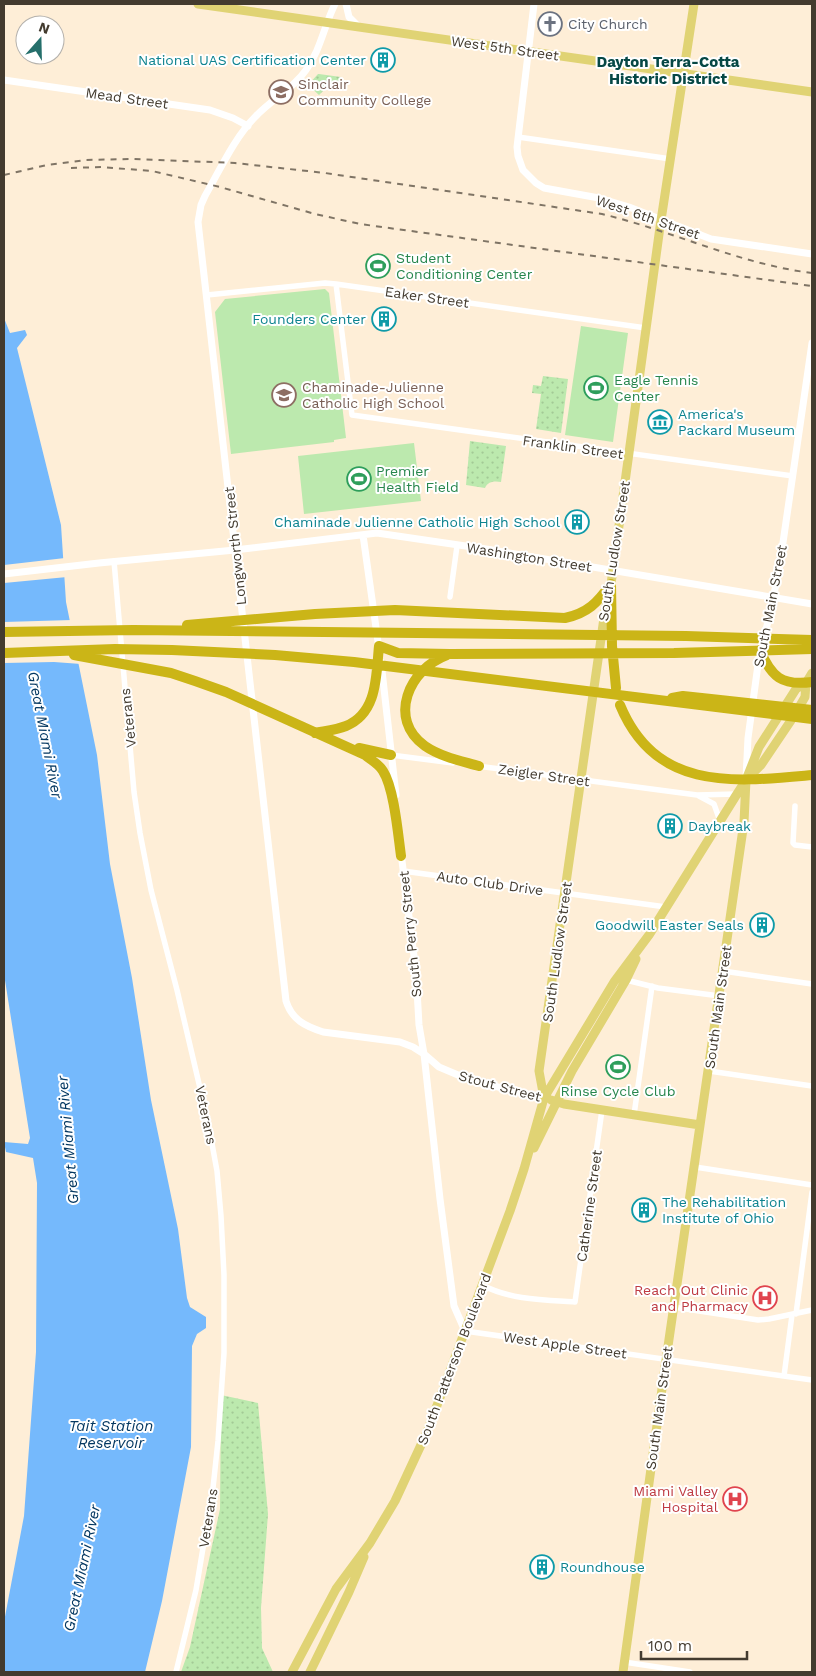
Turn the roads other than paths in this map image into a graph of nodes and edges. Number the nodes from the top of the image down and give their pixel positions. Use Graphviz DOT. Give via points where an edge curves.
graph roads {
  1 [pos="198,4"];
  2 [pos="336,4"];
  3 [pos="346,4"];
  4 [pos="534,4"];
  5 [pos="694,4"];
  6 [pos="327,22"];
  7 [pos="359,27"];
  8 [pos="528,52"];
  9 [pos="683,74"];
  10 [pos="4,80"];
  11 [pos="812,92"];
  12 [pos="248,126"];
  13 [pos="518,137"];
  14 [pos="671,159"];
  15 [pos="662,220"];
  16 [pos="812,254"];
  17 [pos="336,284"];
  18 [pos="206,295"];
  19 [pos="646,328"];
  20 [pos="812,343"];
  21 [pos="629,454"];
  22 [pos="793,476"];
  23 [pos="363,535"];
  24 [pos="458,546"];
  25 [pos="235,550"];
  26 [pos="114,561"];
  27 [pos="613,571"];
  28 [pos="4,574"];
  29 [pos="611,584"];
  30 [pos="450,598"];
  31 [pos="774,598"];
  32 [pos="812,604"];
  33 [pos="133,630"];
  34 [pos="4,632"];
  35 [pos="812,640"];
  36 [pos="378,646"];
  37 [pos="812,649"];
  38 [pos="760,650"];
  39 [pos="51,651"];
  40 [pos="4,653"];
  41 [pos="450,654"];
  42 [pos="812,673"];
  43 [pos="809,683"];
  44 [pos="616,688"];
  45 [pos="723,704"];
  46 [pos="620,705"];
  47 [pos="812,710"];
  48 [pos="812,719"];
  49 [pos="315,734"];
  50 [pos="334,741"];
  51 [pos="391,755"];
  52 [pos="479,766"];
  53 [pos="812,775"];
  54 [pos="581,780"];
  55 [pos="746,780"];
  56 [pos="736,794"];
  57 [pos="697,795"];
  58 [pos="795,806"];
  59 [pos="720,822"];
  60 [pos="812,847"];
  61 [pos="401,856"];
  62 [pos="403,871"];
  63 [pos="565,893"];
  64 [pos="666,907"];
  65 [pos="649,935"];
  66 [pos="723,971"];
  67 [pos="626,980"];
  68 [pos="812,984"];
  69 [pos="652,986"];
  70 [pos="720,996"];
  71 [pos="307,1027"];
  72 [pos="424,1054"];
  73 [pos="709,1071"];
  74 [pos="812,1086"];
  75 [pos="544,1098"];
  76 [pos="556,1101"];
  77 [pos="602,1110"];
  78 [pos="634,1115"];
  79 [pos="700,1126"];
  80 [pos="695,1167"];
  81 [pos="524,1169"];
  82 [pos="812,1185"];
  83 [pos="812,1192"];
  84 [pos="482,1285"];
  85 [pos="673,1307"];
  86 [pos="812,1310"];
  87 [pos="794,1314"];
  88 [pos="465,1331"];
  89 [pos="666,1359"];
  90 [pos="784,1376"];
  91 [pos="812,1380"];
  92 [pos="370,1543"];
  93 [pos="624,1662"];
  94 [pos="176,1672"];
  95 [pos="292,1672"];
  96 [pos="310,1672"];
  97 [pos="623,1672"];
  98 [pos="690,1672"];
  1 -- 6 [label="main road, West 5th Street"];
  2 -- 6 [label="street"];
  3 -- 7 [label="street" via="349,17"];
  4 -- 8 [label="street, West 6th Street"];
  5 -- 9 [label="main road, South Ludlow Street"];
  6 -- 7 [label="main road, West 5th Street"];
  6 -- 12 [label="street, Longworth Street" via="320,46 308,68 291,88"];
  7 -- 8 [label="main road, West 5th Street"];
  8 -- 9 [label="main road, West 5th Street"];
  8 -- 13 [label="street, West 6th Street"];
  9 -- 11 [label="main road, West 5th Street"];
  9 -- 14 [label="main road, South Ludlow Street"];
  10 -- 12 [label="street, Mead Street" via="210,110"];
  12 -- 18 [label="street, Longworth Street" via="201,205 198,223"];
  13 -- 14 [label="street"];
  13 -- 15 [label="street, West 6th Street" via="520,163 529,178 544,188 599,198"];
  14 -- 15 [label="main road, South Ludlow Street"];
  15 -- 16 [label="street, West 6th Street" via="723,242"];
  15 -- 19 [label="main road, South Ludlow Street"];
  17 -- 18 [label="street, Eaker Street"];
  17 -- 19 [label="street, Eaker Street"];
  17 -- 21 [label="street, Franklin Street" via="352,416"];
  18 -- 25 [label="street, Longworth Street"];
  19 -- 21 [label="main road, South Ludlow Street"];
  20 -- 22 [label="street, South Main Street"];
  21 -- 22 [label="street, Franklin Street"];
  21 -- 27 [label="main road, South Ludlow Street"];
  22 -- 31 [label="street, South Main Street"];
  23 -- 24 [label="street, Washington Street" via="377,533"];
  23 -- 25 [label="street, Washington Street"];
  23 -- 36 [label="street, South Perry Street"];
  24 -- 27 [label="street, Washington Street"];
  24 -- 30 [label="street"];
  25 -- 26 [label="street, Washington Street"];
  25 -- 71 [label="street, Longworth Street" via="286,1001 296,1020"];
  26 -- 28 [label="street, Washington Street"];
  26 -- 94 [label="street, Veterans" via="140,833 208,1122 221,1216 224,1353 218,1441 199,1572"];
  27 -- 29 [label="main road, South Ludlow Street"];
  27 -- 31 [label="street, Washington Street"];
  29 -- 33 [label="highway" via="587,611 565,618 394,610"];
  29 -- 44 [label="highway"];
  29 -- 54 [label="main road, South Ludlow Street"];
  31 -- 32 [label="street, Washington Street"];
  31 -- 38 [label="street, South Main Street"];
  33 -- 34 [label="highway"];
  33 -- 35 [label="highway"];
  36 -- 41 [label="highway" via="398,652"];
  36 -- 49 [label="highway" via="375,690 368,705 348,725"];
  36 -- 51 [label="street, South Perry Street"];
  37 -- 41 [label="highway"];
  38 -- 43 [label="highway" via="767,667 779,678 794,684"];
  38 -- 55 [label="street, South Main Street" via="748,738"];
  39 -- 40 [label="highway"];
  39 -- 45 [label="highway" via="163,650 354,662 654,700 683,696"];
  39 -- 49 [label="highway" via="171,673 226,692"];
  41 -- 52 [label="highway" via="430,664 414,680 406,700 407,719 414,735 425,746"];
  42 -- 43 [label="main road, South Patterson Boulevard"];
  43 -- 55 [label="main road, South Patterson Boulevard" via="794,716 761,765"];
  45 -- 47 [label="highway"];
  45 -- 48 [label="highway"];
  46 -- 53 [label="highway" via="645,746 660,758 693,774 749,780"];
  49 -- 50 [label="highway"];
  50 -- 51 [label="highway"];
  50 -- 61 [label="highway" via="365,755 382,769 390,788"];
  51 -- 52 [label="street, Zeigler Street"];
  51 -- 61 [label="street, South Perry Street"];
  52 -- 54 [label="street, Zeigler Street"];
  54 -- 57 [label="street, Zeigler Street"];
  54 -- 63 [label="main road, South Ludlow Street"];
  55 -- 56 [label="main road, South Patterson Boulevard"];
  55 -- 66 [label="main road, South Main Street" via="744,822"];
  56 -- 57 [label="street, Zeigler Street"];
  56 -- 59 [label="main road, South Patterson Boulevard"];
  57 -- 59 [label="street" via="714,804"];
  58 -- 60 [label="street" via="793,843"];
  59 -- 64 [label="main road, South Patterson Boulevard"];
  61 -- 62 [label="street, South Perry Street"];
  62 -- 63 [label="street, Auto Club Drive"];
  62 -- 72 [label="street, South Perry Street"];
  63 -- 64 [label="street, Auto Club Drive"];
  63 -- 75 [label="main road, South Ludlow Street" via="539,1071"];
  64 -- 65 [label="main road, South Patterson Boulevard"];
  65 -- 67 [label="main road, South Patterson Boulevard"];
  65 -- 75 [label="main road, South Patterson Boulevard" via="614,982"];
  66 -- 68 [label="street"];
  66 -- 70 [label="main road, South Main Street"];
  67 -- 69 [label="street"];
  67 -- 76 [label="main road, South Patterson Boulevard"];
  69 -- 70 [label="street"];
  69 -- 78 [label="street"];
  70 -- 73 [label="main road, South Main Street"];
  71 -- 72 [label="street, Stout Street" via="400,1042"];
  72 -- 75 [label="street, Stout Street" via="439,1066 477,1082"];
  72 -- 88 [label="street, South Perry Street" via="454,1306"];
  73 -- 74 [label="street"];
  73 -- 79 [label="main road, South Main Street"];
  75 -- 76 [label="main road, Stout Street"];
  75 -- 81 [label="main road, South Patterson Boulevard"];
  76 -- 77 [label="main road, Stout Street"];
  76 -- 81 [label="main road, South Patterson Boulevard"];
  77 -- 78 [label="main road, Stout Street"];
  77 -- 84 [label="street, Catherine Street" via="574,1302 526,1298 496,1292"];
  78 -- 79 [label="main road, Stout Street"];
  79 -- 80 [label="main road, South Main Street"];
  80 -- 82 [label="street"];
  80 -- 85 [label="main road, South Main Street"];
  81 -- 84 [label="main road, South Patterson Boulevard"];
  83 -- 87 [label="street"];
  84 -- 88 [label="main road, South Patterson Boulevard"];
  85 -- 87 [label="street" via="758,1320"];
  85 -- 89 [label="main road, South Main Street"];
  86 -- 87 [label="street"];
  87 -- 90 [label="street"];
  88 -- 89 [label="street, West Apple Street"];
  88 -- 92 [label="main road, South Patterson Boulevard" via="404,1484"];
  89 -- 90 [label="street, West Apple Street"];
  89 -- 93 [label="main road, South Main Street"];
  90 -- 91 [label="street, West Apple Street"];
  92 -- 95 [label="main road, South Patterson Boulevard" via="336,1589"];
  92 -- 96 [label="main road, South Patterson Boulevard"];
  93 -- 97 [label="main road, South Main Street"];
  93 -- 98 [label="street"];
}
